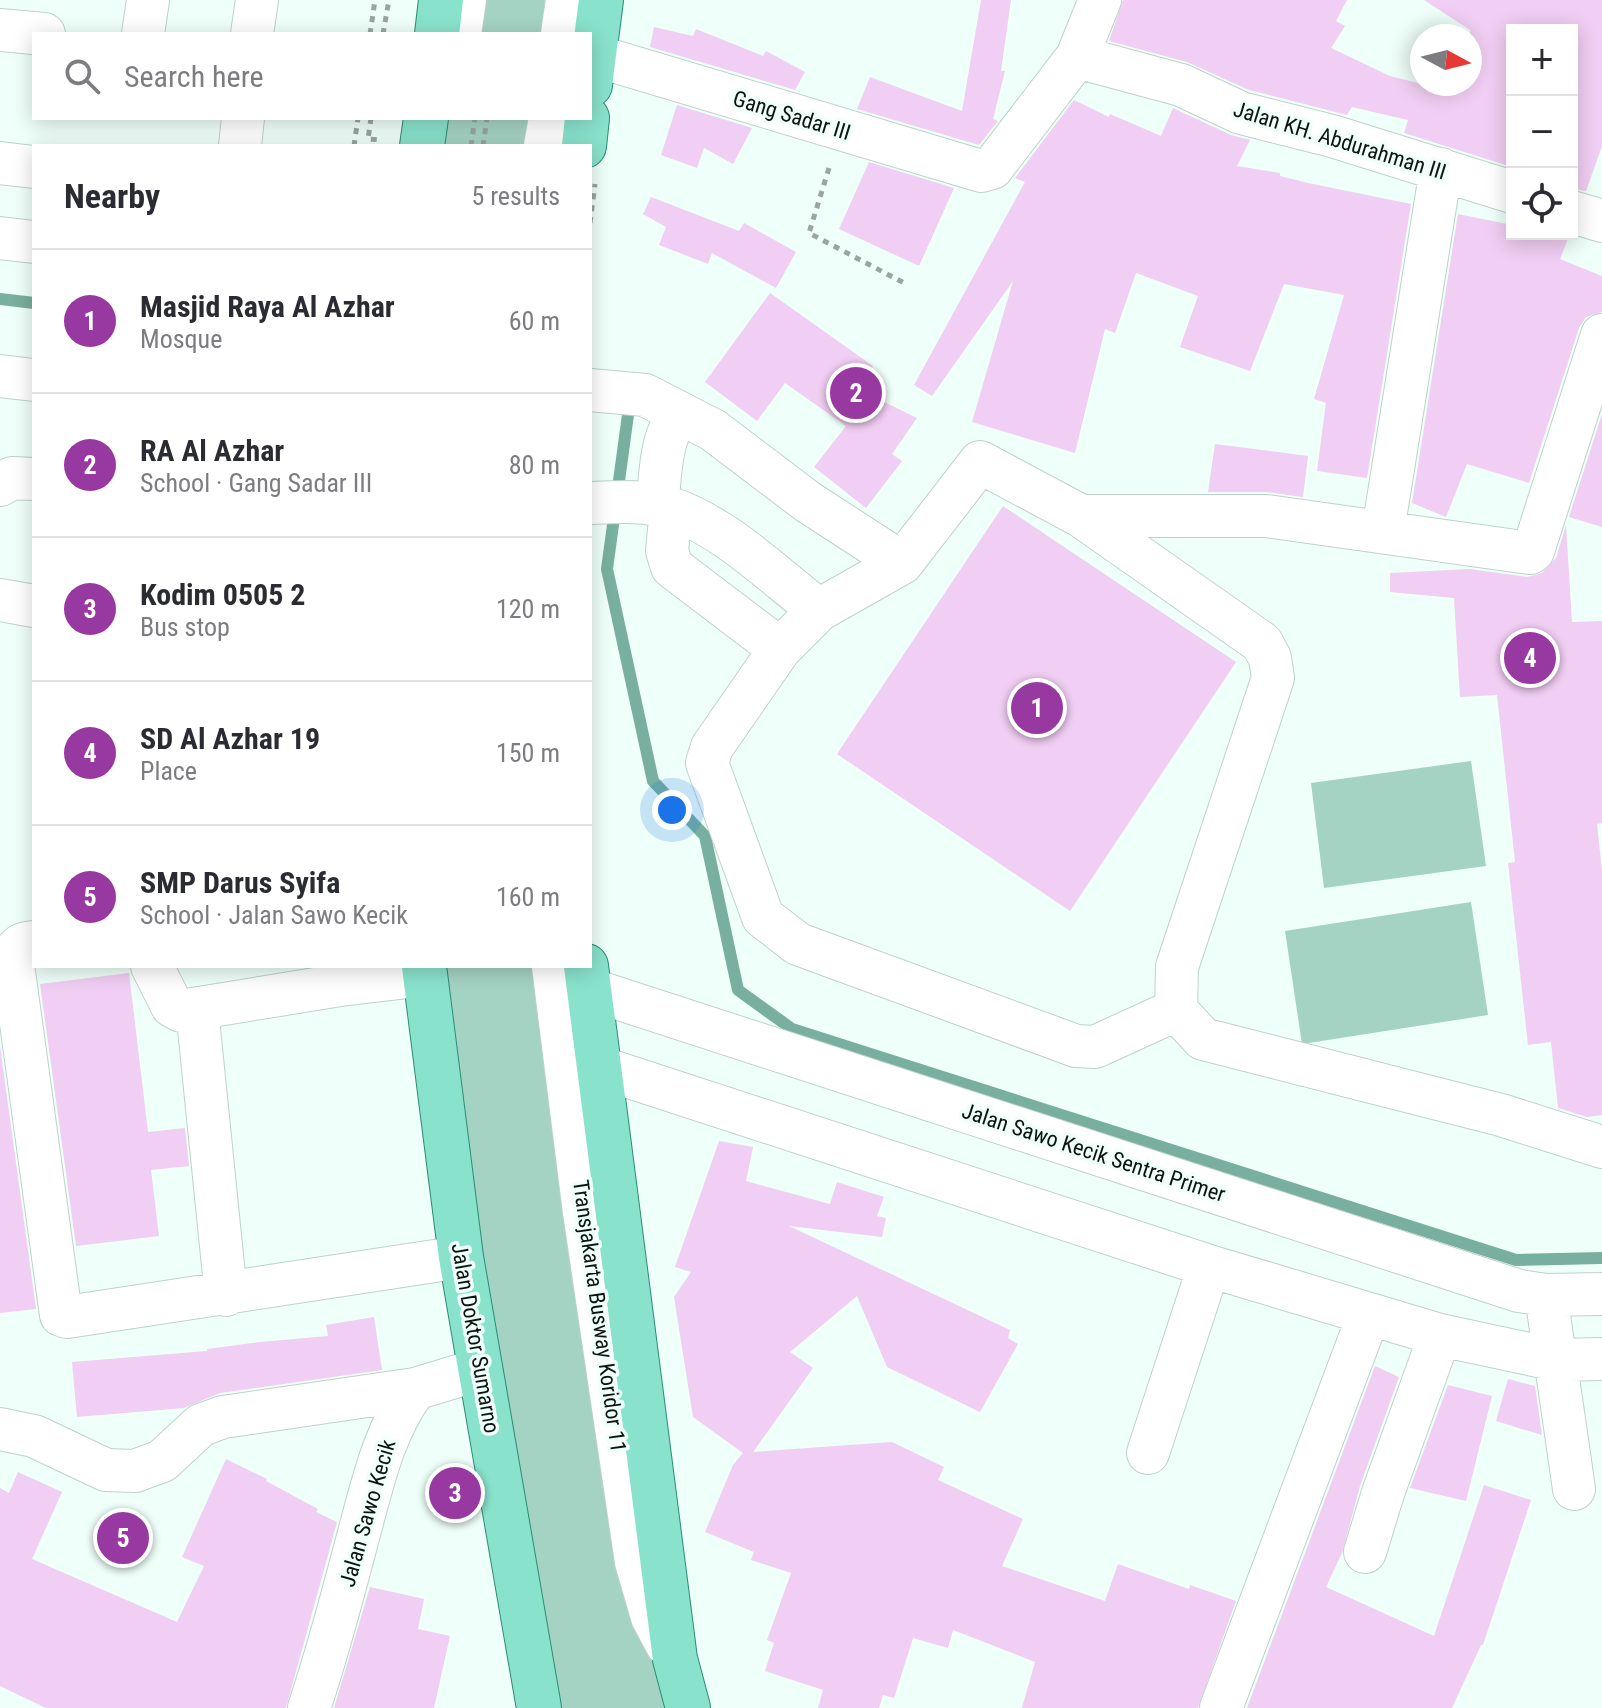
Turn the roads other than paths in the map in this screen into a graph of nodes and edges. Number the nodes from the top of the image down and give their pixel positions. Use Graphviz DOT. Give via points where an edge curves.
graph roads {
  1 [pos="148,0"];
  2 [pos="257,0"];
  3 [pos="441,0"];
  4 [pos="465,0"];
  5 [pos="567,0"];
  6 [pos="601,0"];
  7 [pos="1100,0"];
  8 [pos="0,30"];
  9 [pos="143,32"];
  10 [pos="252,32"];
  11 [pos="437,32"];
  12 [pos="460,32"];
  13 [pos="575,32"];
  14 [pos="591,32"];
  15 [pos="32,33"];
  16 [pos="1077,57"];
  17 [pos="592,61"];
  18 [pos="243,120"];
  19 [pos="426,120"];
  20 [pos="448,120"];
  21 [pos="550,120"];
  22 [pos="587,120"];
  23 [pos="240,144"];
  24 [pos="422,144"];
  25 [pos="444,144"];
  26 [pos="545,144"];
  27 [pos="584,144"];
  28 [pos="0,163"];
  29 [pos="32,167"];
  30 [pos="1441,169"];
  31 [pos="1506,190"];
  32 [pos="1578,214"];
  33 [pos="1602,221"];
  34 [pos="0,238"];
  35 [pos="32,242"];
  36 [pos="1602,335"];
  37 [pos="0,376"];
  38 [pos="32,380"];
  39 [pos="592,390"];
  40 [pos="681,414"];
  41 [pos="32,479"];
  42 [pos="0,485"];
  43 [pos="637,505"];
  44 [pos="1081,516"];
  45 [pos="1383,531"];
  46 [pos="902,563"];
  47 [pos="0,600"];
  48 [pos="32,606"];
  49 [pos="819,610"];
  50 [pos="780,649"];
  51 [pos="32,942"];
  52 [pos="153,968"];
  53 [pos="425,970"];
  54 [pos="576,974"];
  55 [pos="197,1009"];
  56 [pos="1176,1010"];
  57 [pos="599,1067"];
  58 [pos="1602,1147"];
  59 [pos="461,1257"];
  60 [pos="1209,1266"];
  61 [pos="1602,1294"];
  62 [pos="226,1295"];
  63 [pos="1546,1295"];
  64 [pos="1369,1314"];
  65 [pos="1440,1335"];
  66 [pos="1602,1359"];
  67 [pos="1557,1360"];
  68 [pos="481,1369"];
  69 [pos="415,1389"];
  70 [pos="0,1429"];
  71 [pos="1148,1453"];
  72 [pos="1574,1489"];
  73 [pos="1365,1552"];
  74 [pos="675,1659"];
  75 [pos="309,1708"];
  76 [pos="539,1708"];
  77 [pos="688,1708"];
  78 [pos="1221,1708"];
  1 -- 9 [label="street"];
  2 -- 10 [label="street"];
  3 -- 11 [label="main road"];
  4 -- 12 [label="street"];
  5 -- 13 [label="street"];
  6 -- 14 [label="main road"];
  7 -- 16 [label="street"];
  8 -- 15 [label="street"];
  16 -- 17 [label="street, Gang Sadar III" via="992,168 981,171"];
  16 -- 30 [label="street, Jalan KH. Abdurahman III" via="1181,85 1241,113"];
  18 -- 23 [label="street"];
  19 -- 24 [label="main road"];
  20 -- 25 [label="street"];
  21 -- 26 [label="street"];
  22 -- 27 [label="main road"];
  28 -- 29 [label="street"];
  30 -- 31 [label="street, Jalan KH. Abdurahman III"];
  30 -- 45 [label="street"];
  32 -- 33 [label="street"];
  34 -- 35 [label="street"];
  36 -- 45 [label="street" via="1533,551"];
  37 -- 38 [label="street"];
  39 -- 40 [label="street" via="645,395"];
  40 -- 43 [label="street" via="673,421"];
  40 -- 46 [label="street" via="713,430 808,502"];
  41 -- 42 [label="street" via="12,478"];
  43 -- 49 [label="street" via="717,530"];
  43 -- 50 [label="street" via="672,567"];
  44 -- 45 [label="street" via="1266,516"];
  44 -- 46 [label="street" via="980,462"];
  44 -- 56 [label="street" via="1262,643 1270,658 1273,678 1177,967"];
  46 -- 49 [label="street"];
  47 -- 48 [label="street"];
  49 -- 50 [label="street"];
  50 -- 56 [label="street" via="712,747 707,763 763,917 798,944 1076,1046 1095,1047"];
  51 -- 62 [label="street" via="16,948 12,957 58,1312 67,1317"];
  52 -- 55 [label="street" via="172,1006"];
  53 -- 55 [label="street"];
  53 -- 59 [label="main road, Jalan Doktor Sumarno"];
  54 -- 57 [label="main road"];
  54 -- 63 [label="street, Jalan Sawo Kecik Sentra Primer" via="1519,1291"];
  54 -- 74 [label="street, Transjakarta Busway Koridor 11" via="584,1212 636,1562 652,1617"];
  55 -- 62 [label="street"];
  56 -- 58 [label="street" via="1203,1039 1501,1115"];
  57 -- 60 [label="street"];
  57 -- 74 [label="main road"];
  59 -- 62 [label="street"];
  59 -- 68 [label="main road, Jalan Doktor Sumarno"];
  60 -- 64 [label="street"];
  60 -- 71 [label="street"];
  61 -- 63 [label="street, Jalan Sawo Kecik Sentra Primer"];
  63 -- 67 [label="street"];
  64 -- 65 [label="street"];
  64 -- 78 [label="street"];
  65 -- 67 [label="street"];
  65 -- 73 [label="street"];
  66 -- 67 [label="street"];
  67 -- 72 [label="street"];
  68 -- 69 [label="street"];
  68 -- 76 [label="main road, Jalan Doktor Sumarno"];
  69 -- 70 [label="street" via="223,1417 201,1425 162,1461 135,1471 106,1470 34,1436"];
  69 -- 75 [label="street, Jalan Sawo Kecik" via="379,1461"];
  74 -- 77 [label="main road"];
}
